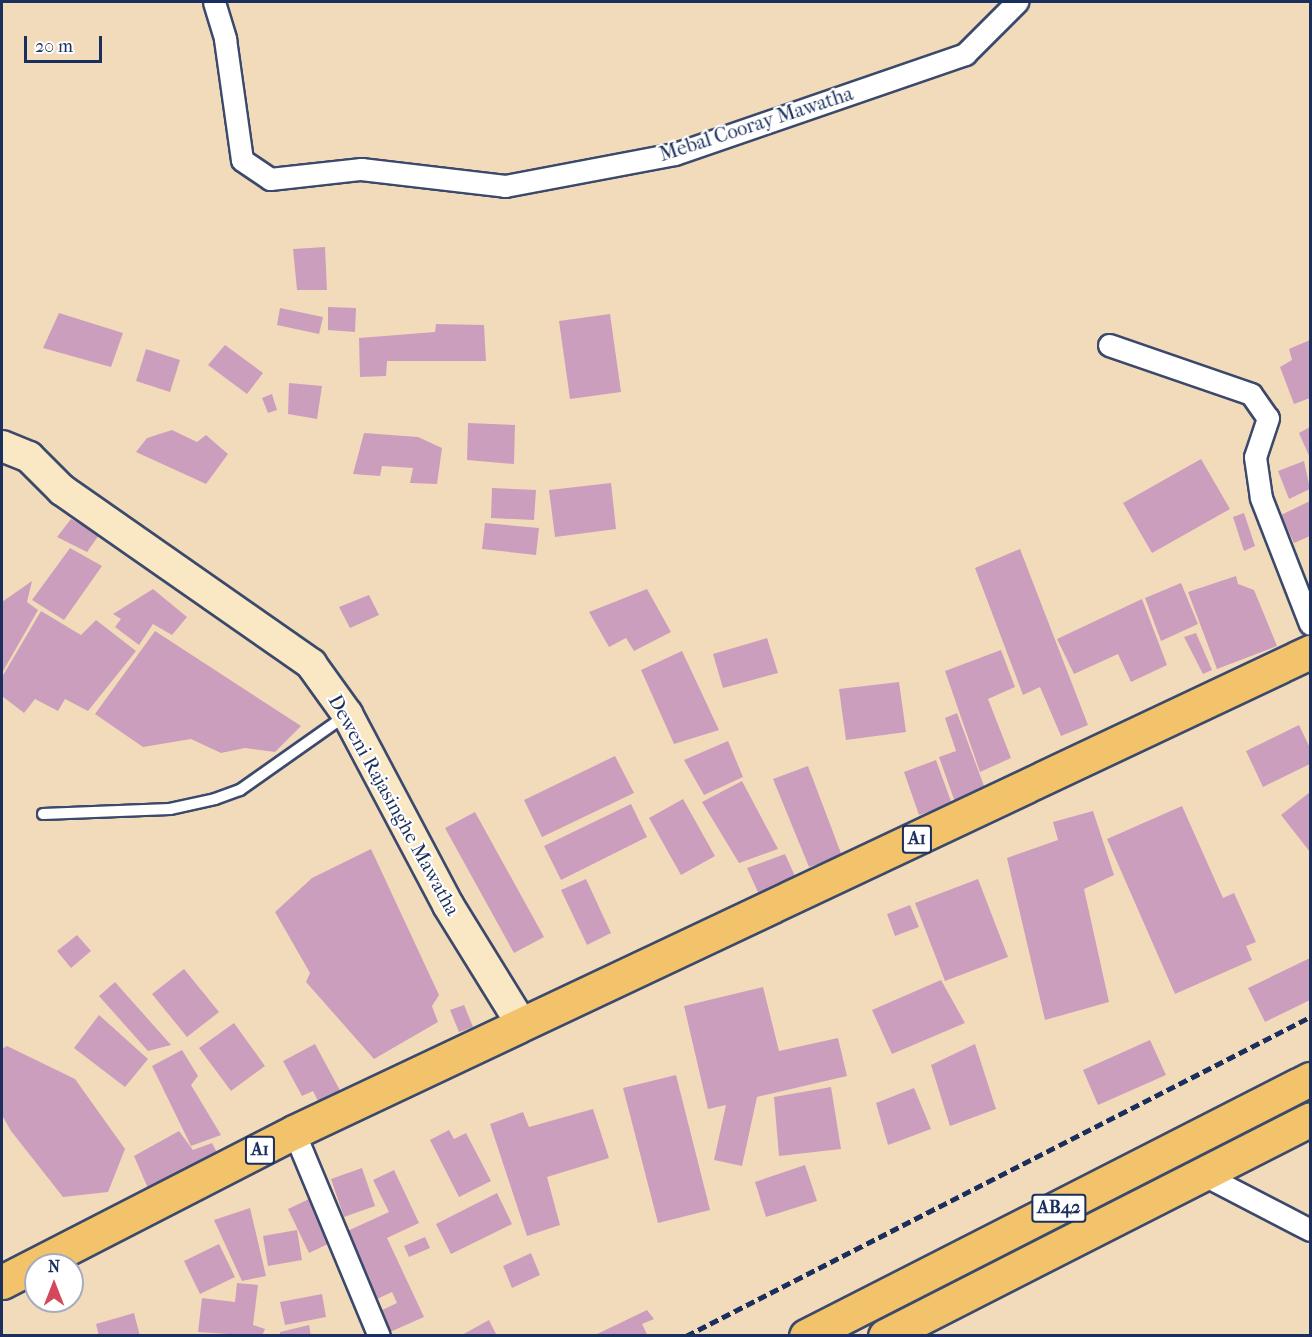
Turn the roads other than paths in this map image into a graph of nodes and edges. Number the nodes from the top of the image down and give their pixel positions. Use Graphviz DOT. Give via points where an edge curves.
graph roads {
  1 [pos="213,2"];
  2 [pos="1017,2"];
  3 [pos="1108,345"];
  4 [pos="2,446"];
  5 [pos="1311,624"];
  6 [pos="1311,652"];
  7 [pos="347,714"];
  8 [pos="43,814"];
  9 [pos="522,1026"];
  10 [pos="1311,1079"];
  11 [pos="1311,1119"];
  12 [pos="294,1132"];
  13 [pos="1204,1175"];
  14 [pos="1311,1230"];
  15 [pos="2,1282"];
  16 [pos="379,1335"];
  17 [pos="806,1335"];
  18 [pos="885,1335"];
  1 -- 2 [label="street, Mebal Cooray Mawatha" via="225,39 242,160 270,179 361,169 505,186 675,154 965,54"];
  3 -- 5 [label="street" via="1251,394 1268,418 1255,457 1261,498"];
  4 -- 7 [label="street, Deweni Rajasinghe Mawatha" via="29,457 62,490 311,664"];
  6 -- 9 [label="main road, A1"];
  7 -- 8 [label="lane" via="240,790 215,799 170,809"];
  7 -- 9 [label="street, Deweni Rajasinghe Mawatha" via="448,905"];
  9 -- 12 [label="main road, A1"];
  10 -- 17 [label="main road, AB42"];
  11 -- 13 [label="main road, AB42"];
  12 -- 15 [label="main road, A1"];
  12 -- 16 [label="street"];
  13 -- 14 [label="street"];
  13 -- 18 [label="main road, AB42"];
}
